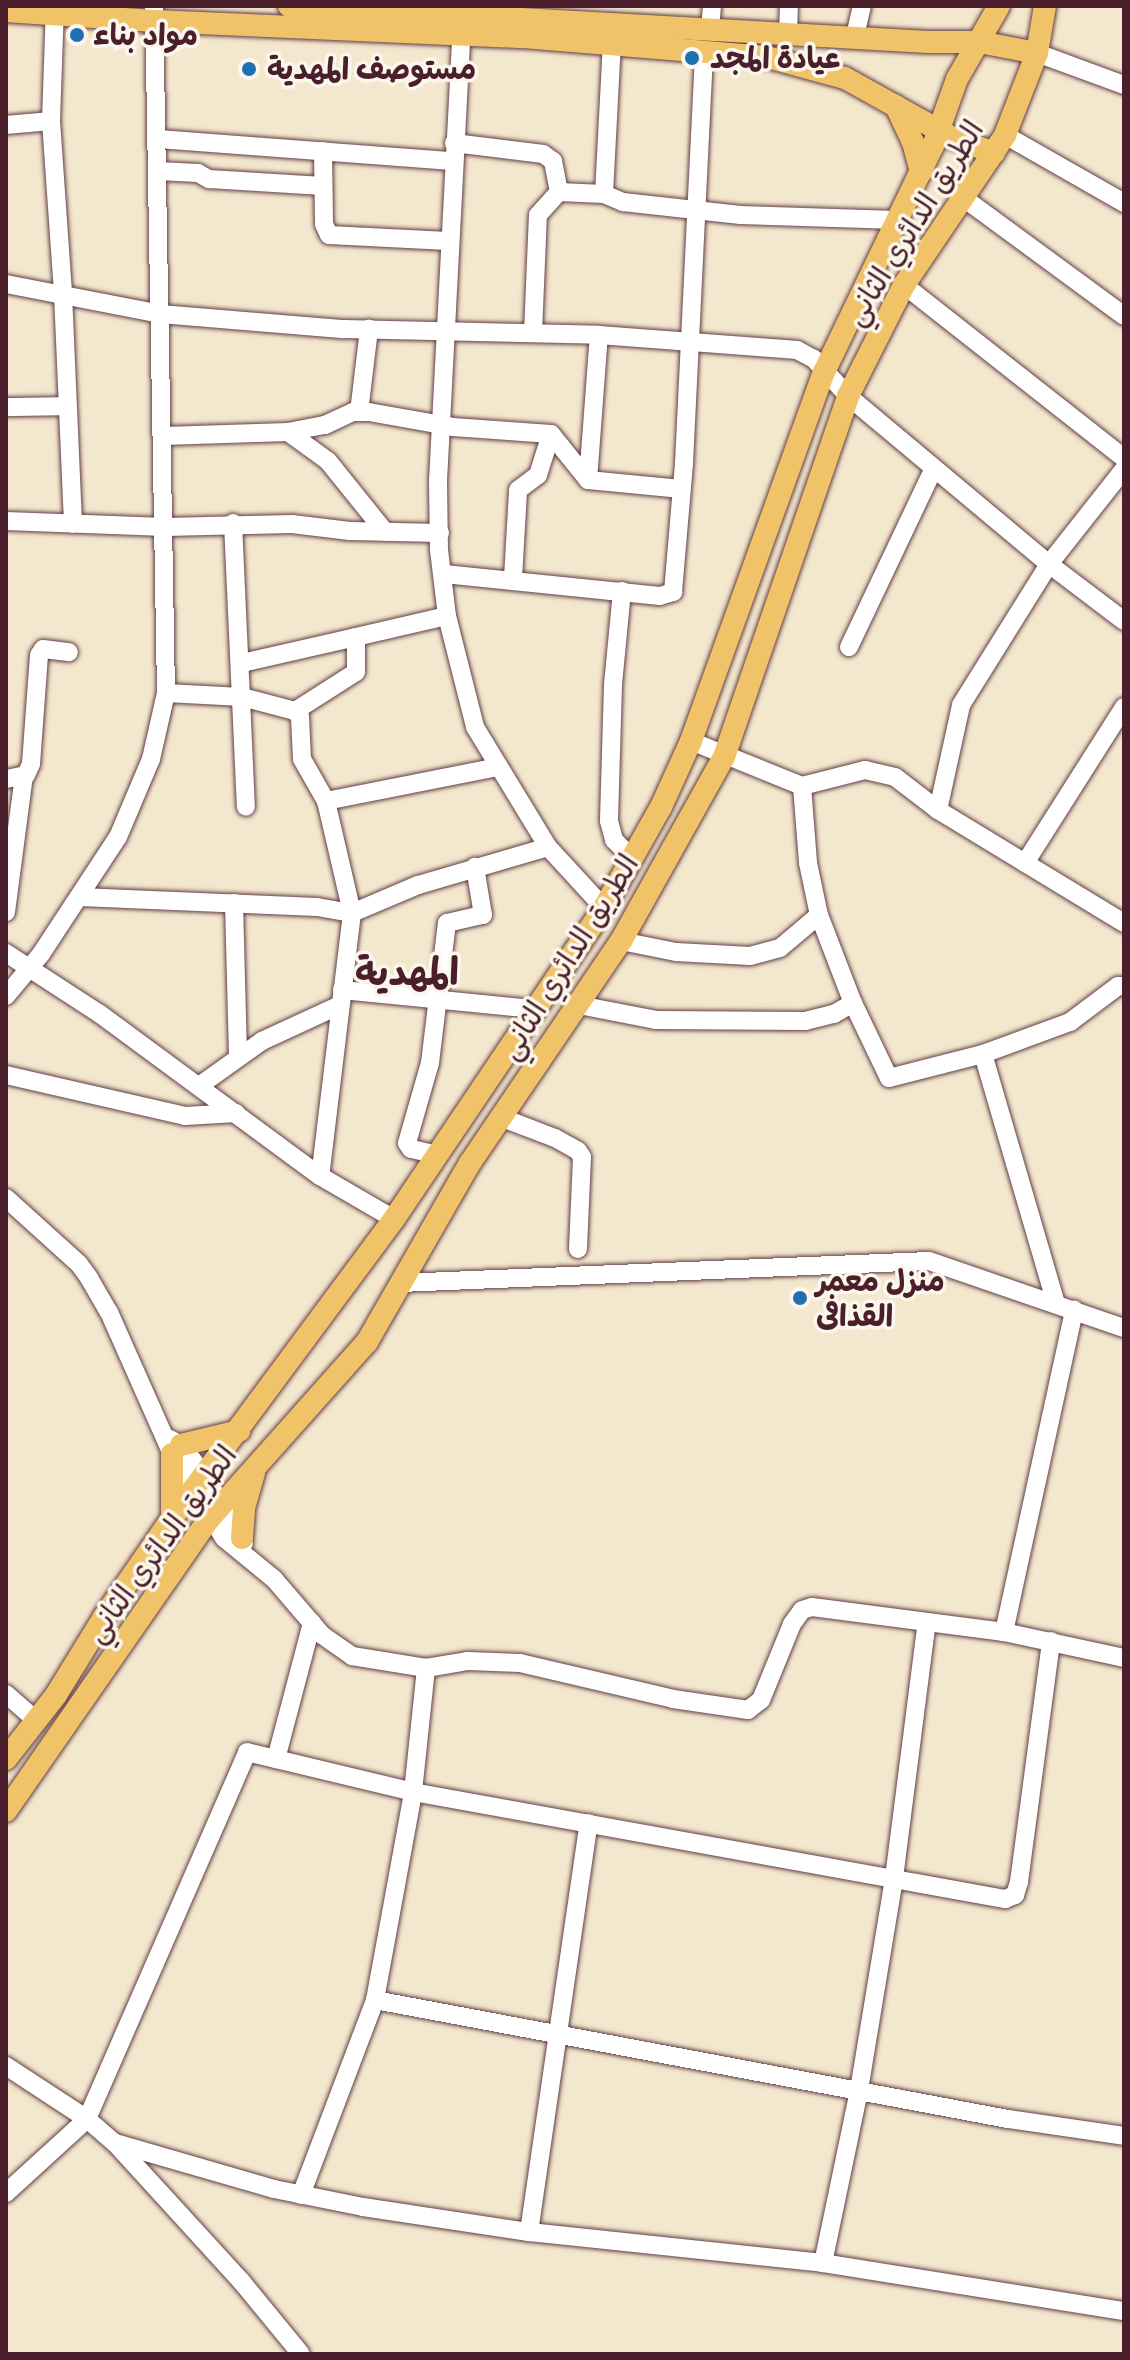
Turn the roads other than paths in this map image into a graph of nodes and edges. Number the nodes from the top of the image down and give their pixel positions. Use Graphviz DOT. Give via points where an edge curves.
graph roads {
  1 [pos="289,6"];
  2 [pos="712,6"];
  3 [pos="789,6"];
  4 [pos="862,6"];
  5 [pos="999,6"];
  6 [pos="1045,6"];
  7 [pos="433,10"];
  8 [pos="6,11"];
  9 [pos="54,11"];
  10 [pos="566,13"];
  11 [pos="154,14"];
  12 [pos="462,26"];
  13 [pos="710,29"];
  14 [pos="788,33"];
  15 [pos="855,36"];
  16 [pos="979,42"];
  17 [pos="612,43"];
  18 [pos="704,52"];
  19 [pos="1037,53"];
  20 [pos="1124,85"];
  21 [pos="893,102"];
  22 [pos="51,121"];
  23 [pos="6,125"];
  24 [pos="937,130"];
  25 [pos="158,139"];
  26 [pos="1000,144"];
  27 [pos="323,151"];
  28 [pos="453,152"];
  29 [pos="158,171"];
  30 [pos="921,172"];
  31 [pos="323,186"];
  32 [pos="559,192"];
  33 [pos="604,194"];
  34 [pos="965,199"];
  35 [pos="1124,203"];
  36 [pos="694,211"];
  37 [pos="897,220"];
  38 [pos="448,241"];
  39 [pos="6,284"];
  40 [pos="904,285"];
  41 [pos="63,294"];
  42 [pos="160,314"];
  43 [pos="1124,316"];
  44 [pos="369,329"];
  45 [pos="444,331"];
  46 [pos="533,333"];
  47 [pos="599,335"];
  48 [pos="689,344"];
  49 [pos="824,372"];
  50 [pos="848,396"];
  51 [pos="67,406"];
  52 [pos="6,407"];
  53 [pos="359,412"];
  54 [pos="439,423"];
  55 [pos="288,432"];
  56 [pos="551,434"];
  57 [pos="163,436"];
  58 [pos="1124,458"];
  59 [pos="934,468"];
  60 [pos="1124,469"];
  61 [pos="588,480"];
  62 [pos="682,489"];
  63 [pos="6,521"];
  64 [pos="233,523"];
  65 [pos="73,524"];
  66 [pos="165,527"];
  67 [pos="385,532"];
  68 [pos="440,533"];
  69 [pos="1049,564"];
  70 [pos="444,574"];
  71 [pos="513,578"];
  72 [pos="622,591"];
  73 [pos="447,616"];
  74 [pos="1124,621"];
  75 [pos="356,637"];
  76 [pos="849,647"];
  77 [pos="69,652"];
  78 [pos="242,663"];
  79 [pos="166,693"];
  80 [pos="242,697"];
  81 [pos="1124,707"];
  82 [pos="295,711"];
  83 [pos="691,741"];
  84 [pos="724,757"];
  85 [pos="497,767"];
  86 [pos="15,777"];
  87 [pos="802,786"];
  88 [pos="326,801"];
  89 [pos="246,807"];
  90 [pos="938,810"];
  91 [pos="548,847"];
  92 [pos="632,858"];
  93 [pos="1025,863"];
  94 [pos="475,867"];
  95 [pos="80,897"];
  96 [pos="234,903"];
  97 [pos="604,908"];
  98 [pos="6,912"];
  99 [pos="352,913"];
  100 [pos="819,915"];
  101 [pos="1124,923"];
  102 [pos="621,941"];
  103 [pos="6,953"];
  104 [pos="31,967"];
  105 [pos="1122,987"];
  106 [pos="6,996"];
  107 [pos="341,998"];
  108 [pos="439,1001"];
  109 [pos="853,1003"];
  110 [pos="579,1005"];
  111 [pos="534,1009"];
  112 [pos="983,1054"];
  113 [pos="238,1055"];
  114 [pos="6,1075"];
  115 [pos="199,1086"];
  116 [pos="236,1113"];
  117 [pos="500,1117"];
  118 [pos="438,1155"];
  119 [pos="320,1176"];
  120 [pos="6,1198"];
  121 [pos="394,1219"];
  122 [pos="578,1249"];
  123 [pos="400,1283"];
  124 [pos="1056,1304"];
  125 [pos="1074,1310"];
  126 [pos="1124,1328"];
  127 [pos="239,1431"];
  128 [pos="173,1445"];
  129 [pos="257,1463"];
  130 [pos="200,1483"];
  131 [pos="216,1511"];
  132 [pos="172,1518"];
  133 [pos="246,1548"];
  134 [pos="927,1622"];
  135 [pos="312,1623"];
  136 [pos="1004,1632"];
  137 [pos="1051,1641"];
  138 [pos="1124,1658"];
  139 [pos="426,1668"];
  140 [pos="6,1694"];
  141 [pos="37,1721"];
  142 [pos="6,1759"];
  143 [pos="276,1759"];
  144 [pos="413,1792"];
  145 [pos="6,1811"];
  146 [pos="589,1823"];
  147 [pos="894,1878"];
  148 [pos="375,2000"];
  149 [pos="560,2034"];
  150 [pos="6,2066"];
  151 [pos="859,2090"];
  152 [pos="87,2119"];
  153 [pos="1124,2136"];
  154 [pos="115,2143"];
  155 [pos="6,2193"];
  156 [pos="301,2195"];
  157 [pos="529,2232"];
  158 [pos="823,2263"];
  159 [pos="1124,2311"];
  160 [pos="301,2354"];
  1 -- 7 [label="main road"];
  2 -- 13 [label="street"];
  3 -- 14 [label="street"];
  4 -- 15 [label="street"];
  5 -- 16 [label="main road, الطريق الدائري الثاني"];
  6 -- 19 [label="main road, الطريق الدائري الثاني"];
  7 -- 12 [label="main road"];
  8 -- 9 [label="main road"];
  9 -- 11 [label="main road"];
  9 -- 22 [label="street"];
  10 -- 12 [label="main road"];
  10 -- 13 [label="main road"];
  11 -- 12 [label="main road"];
  11 -- 25 [label="street"];
  12 -- 17 [label="main road"];
  12 -- 28 [label="street"];
  13 -- 14 [label="main road"];
  14 -- 15 [label="main road"];
  15 -- 16 [label="main road"];
  16 -- 19 [label="main road"];
  16 -- 24 [label="main road, الطريق الدائري الثاني"];
  17 -- 18 [label="main road"];
  17 -- 33 [label="street"];
  18 -- 21 [label="main road" via="767,57 820,69"];
  18 -- 36 [label="street"];
  19 -- 20 [label="street"];
  19 -- 26 [label="main road, الطريق الدائري الثاني"];
  21 -- 24 [label="main road"];
  21 -- 30 [label="main road" via="908,128"];
  22 -- 23 [label="street"];
  22 -- 41 [label="street"];
  24 -- 26 [label="main road"];
  24 -- 30 [label="main road, الطريق الدائري الثاني"];
  25 -- 27 [label="street"];
  25 -- 29 [label="street"];
  26 -- 34 [label="main road, الطريق الدائري الثاني"];
  26 -- 35 [label="street"];
  27 -- 28 [label="street"];
  27 -- 31 [label="street"];
  28 -- 32 [label="street" via="543,154 553,161"];
  28 -- 38 [label="street"];
  29 -- 31 [label="street"];
  29 -- 42 [label="street"];
  30 -- 37 [label="main road, الطريق الدائري الثاني"];
  31 -- 38 [label="street" via="329,235"];
  32 -- 33 [label="street"];
  32 -- 46 [label="street" via="538,215"];
  33 -- 36 [label="street" via="623,202"];
  34 -- 40 [label="main road, الطريق الدائري الثاني"];
  34 -- 43 [label="street"];
  36 -- 37 [label="street"];
  36 -- 48 [label="street"];
  37 -- 49 [label="main road, الطريق الدائري الثاني"];
  38 -- 45 [label="street"];
  39 -- 41 [label="street"];
  40 -- 50 [label="main road, الطريق الدائري الثاني"];
  40 -- 58 [label="street"];
  41 -- 42 [label="street"];
  41 -- 51 [label="street"];
  42 -- 44 [label="street"];
  42 -- 57 [label="street"];
  44 -- 45 [label="street"];
  44 -- 53 [label="street"];
  45 -- 46 [label="street"];
  45 -- 54 [label="street"];
  46 -- 47 [label="street"];
  47 -- 48 [label="street"];
  47 -- 61 [label="street"];
  48 -- 49 [label="street" via="797,350"];
  48 -- 62 [label="street"];
  49 -- 50 [label="street"];
  49 -- 83 [label="main road, الطريق الدائري الثاني"];
  50 -- 59 [label="street"];
  50 -- 84 [label="main road, الطريق الدائري الثاني"];
  51 -- 52 [label="street"];
  51 -- 65 [label="street"];
  53 -- 54 [label="street"];
  53 -- 55 [label="street"];
  54 -- 56 [label="street"];
  54 -- 68 [label="street"];
  55 -- 57 [label="street"];
  55 -- 67 [label="street" via="328,461"];
  56 -- 61 [label="street"];
  56 -- 71 [label="street" via="538,475 518,490"];
  57 -- 66 [label="street"];
  59 -- 69 [label="street"];
  59 -- 76 [label="street"];
  60 -- 69 [label="street"];
  61 -- 62 [label="street"];
  62 -- 72 [label="street" via="673,592 660,596"];
  63 -- 65 [label="street"];
  64 -- 66 [label="street"];
  64 -- 67 [label="street"];
  64 -- 78 [label="street"];
  65 -- 66 [label="street"];
  66 -- 79 [label="street"];
  67 -- 68 [label="street"];
  68 -- 70 [label="street"];
  69 -- 74 [label="street"];
  69 -- 90 [label="street" via="961,705"];
  70 -- 71 [label="street"];
  70 -- 73 [label="street"];
  71 -- 72 [label="street"];
  72 -- 92 [label="street" via="609,821 614,840"];
  73 -- 75 [label="street"];
  73 -- 85 [label="street" via="465,698"];
  75 -- 78 [label="street"];
  75 -- 82 [label="street" via="356,672"];
  77 -- 86 [label="street" via="43,649 39,655 32,758"];
  78 -- 80 [label="street"];
  79 -- 80 [label="street"];
  79 -- 95 [label="street" via="137,798"];
  80 -- 82 [label="street"];
  80 -- 89 [label="street"];
  81 -- 93 [label="street"];
  82 -- 88 [label="street" via="300,717 302,759"];
  83 -- 84 [label="street"];
  83 -- 92 [label="main road, الطريق الدائري الثاني"];
  84 -- 87 [label="street"];
  84 -- 102 [label="main road, الطريق الدائري الثاني"];
  85 -- 88 [label="street"];
  85 -- 91 [label="street"];
  86 -- 98 [label="street"];
  87 -- 90 [label="street" via="874,770 895,777"];
  87 -- 100 [label="street" via="808,863"];
  88 -- 99 [label="street"];
  90 -- 93 [label="street"];
  91 -- 94 [label="street"];
  91 -- 97 [label="street"];
  92 -- 97 [label="main road, الطريق الدائري الثاني"];
  93 -- 101 [label="street"];
  94 -- 99 [label="street"];
  94 -- 108 [label="street" via="483,915 447,923"];
  95 -- 96 [label="street"];
  95 -- 104 [label="street"];
  96 -- 99 [label="street"];
  96 -- 113 [label="street"];
  97 -- 111 [label="main road, الطريق الدائري الثاني"];
  99 -- 107 [label="street"];
  100 -- 102 [label="street" via="780,948 750,956 676,952"];
  100 -- 109 [label="street"];
  102 -- 110 [label="main road, الطريق الدائري الثاني"];
  103 -- 104 [label="street"];
  104 -- 106 [label="street"];
  104 -- 115 [label="street"];
  105 -- 112 [label="street" via="1070,1022"];
  107 -- 108 [label="street"];
  107 -- 113 [label="street"];
  107 -- 119 [label="street"];
  108 -- 111 [label="street"];
  108 -- 118 [label="street" via="430,1063 407,1143 411,1149"];
  109 -- 110 [label="street" via="805,1021 656,1020"];
  109 -- 112 [label="street" via="889,1078"];
  110 -- 117 [label="main road, الطريق الدائري الثاني"];
  111 -- 118 [label="main road, الطريق الدائري الثاني"];
  112 -- 124 [label="street"];
  113 -- 115 [label="street"];
  114 -- 116 [label="street" via="185,1116"];
  115 -- 116 [label="street"];
  116 -- 119 [label="street"];
  117 -- 122 [label="street" via="555,1138 582,1157"];
  117 -- 123 [label="main road, الطريق الدائري الثاني"];
  118 -- 121 [label="main road, الطريق الدائري الثاني"];
  119 -- 121 [label="street"];
  120 -- 128 [label="street" via="89,1278"];
  121 -- 127 [label="main road, الطريق الدائري الثاني"];
  123 -- 124 [label="street" via="929,1261"];
  123 -- 129 [label="main road, الطريق الدائري الثاني" via="367,1342"];
  124 -- 125 [label="street"];
  125 -- 126 [label="street"];
  125 -- 136 [label="street"];
  127 -- 128 [label="main road"];
  127 -- 130 [label="main road, الطريق الدائري الثاني"];
  128 -- 130 [label="street"];
  128 -- 132 [label="main road"];
  129 -- 131 [label="main road, الطريق الدائري الثاني"];
  129 -- 133 [label="main road" via="244,1508"];
  130 -- 131 [label="street"];
  130 -- 132 [label="main road, الطريق الدائري الثاني"];
  131 -- 133 [label="street" via="231,1546"];
  131 -- 145 [label="main road, الطريق الدائري الثاني"];
  132 -- 141 [label="main road, الطريق الدائري الثاني"];
  133 -- 135 [label="street"];
  134 -- 136 [label="street"];
  134 -- 139 [label="street" via="823,1606 802,1610 782,1643 761,1700 748,1710 673,1699 520,1663 468,1661"];
  134 -- 147 [label="street"];
  135 -- 139 [label="street" via="352,1656"];
  135 -- 143 [label="street"];
  136 -- 137 [label="street"];
  137 -- 138 [label="street"];
  137 -- 147 [label="street" via="1015,1895 1005,1899"];
  139 -- 144 [label="street"];
  140 -- 141 [label="street"];
  141 -- 142 [label="main road, الطريق الدائري الثاني"];
  143 -- 144 [label="street"];
  143 -- 152 [label="street" via="254,1752 244,1756"];
  144 -- 146 [label="street"];
  144 -- 148 [label="street"];
  146 -- 147 [label="street"];
  146 -- 149 [label="street"];
  147 -- 151 [label="street"];
  148 -- 149 [label="street"];
  148 -- 156 [label="street"];
  149 -- 151 [label="street"];
  149 -- 157 [label="street"];
  150 -- 152 [label="street"];
  151 -- 153 [label="street"];
  151 -- 158 [label="street"];
  152 -- 154 [label="street"];
  152 -- 155 [label="street"];
  154 -- 156 [label="street"];
  154 -- 160 [label="street"];
  156 -- 157 [label="street"];
  157 -- 158 [label="street"];
  158 -- 159 [label="street"];
}
